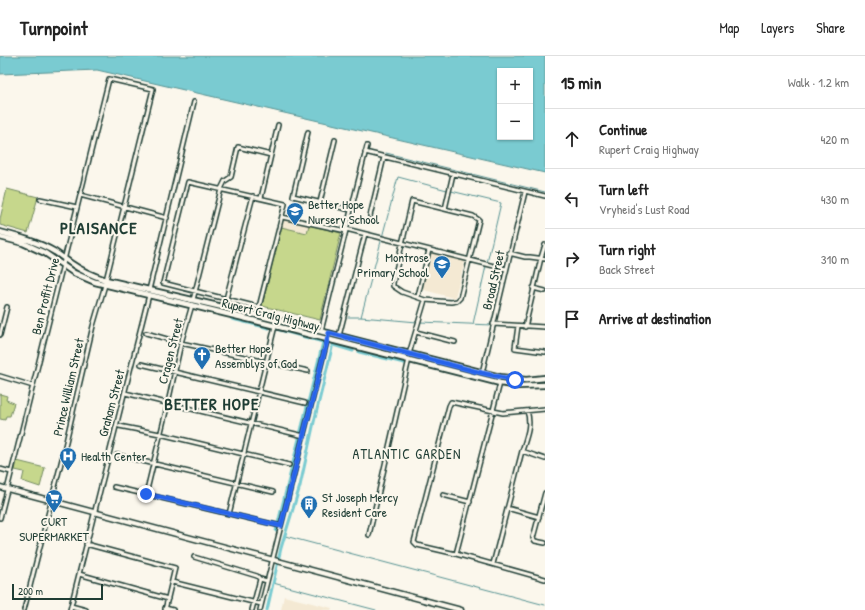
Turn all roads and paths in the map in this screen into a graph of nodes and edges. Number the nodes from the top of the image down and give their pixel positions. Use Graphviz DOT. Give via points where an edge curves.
graph roads {
  1 [pos="109,79"];
  2 [pos="194,102"];
  3 [pos="278,125"];
  4 [pos="308,132"];
  5 [pos="335,140"];
  6 [pos="367,146"];
  7 [pos="365,152"];
  8 [pos="271,155"];
  9 [pos="384,156"];
  10 [pos="454,174"];
  11 [pos="221,189"];
  12 [pos="524,192"];
  13 [pos="80,195"];
  14 [pos="254,196"];
  15 [pos="545,196"];
  16 [pos="262,198"];
  17 [pos="40,199"];
  18 [pos="320,202"];
  19 [pos="77,207"];
  20 [pos="124,207"];
  21 [pos="445,209"];
  22 [pos="351,210"];
  23 [pos="370,216"];
  24 [pos="282,217"];
  25 [pos="166,218"];
  26 [pos="346,230"];
  27 [pos="0,232"];
  28 [pos="365,234"];
  29 [pos="0,237"];
  30 [pos="402,243"];
  31 [pos="545,245"];
  32 [pos="429,250"];
  33 [pos="509,253"];
  34 [pos="65,258"];
  35 [pos="541,258"];
  36 [pos="545,259"];
  37 [pos="470,260"];
  38 [pos="63,265"];
  39 [pos="506,269"];
  40 [pos="106,282"];
  41 [pos="533,288"];
  42 [pos="194,291"];
  43 [pos="545,291"];
  44 [pos="149,293"];
  45 [pos="418,296"];
  46 [pos="193,300"];
  47 [pos="226,300"];
  48 [pos="425,300"];
  49 [pos="192,306"];
  50 [pos="7,307"];
  51 [pos="258,307"];
  52 [pos="257,315"];
  53 [pos="493,324"];
  54 [pos="275,326"];
  55 [pos="518,326"];
  56 [pos="525,327"];
  57 [pos="545,327"];
  58 [pos="321,331"];
  59 [pos="416,332"];
  60 [pos="146,333"];
  61 [pos="329,333"];
  62 [pos="0,335"];
  63 [pos="339,336"];
  64 [pos="327,339"];
  65 [pos="455,342"];
  66 [pos="181,343"];
  67 [pos="545,352"];
  68 [pos="410,354"];
  69 [pos="409,360"];
  70 [pos="266,362"];
  71 [pos="141,364"];
  72 [pos="308,371"];
  73 [pos="175,372"];
  74 [pos="482,373"];
  75 [pos="0,376"];
  76 [pos="545,378"];
  77 [pos="500,384"];
  78 [pos="545,385"];
  79 [pos="33,386"];
  80 [pos="125,393"];
  81 [pos="258,393"];
  82 [pos="168,403"];
  83 [pos="305,403"];
  84 [pos="545,410"];
  85 [pos="527,411"];
  86 [pos="494,412"];
  87 [pos="252,423"];
  88 [pos="119,426"];
  89 [pos="160,434"];
  90 [pos="303,436"];
  91 [pos="522,451"];
  92 [pos="244,454"];
  93 [pos="117,455"];
  94 [pos="545,459"];
  95 [pos="153,463"];
  96 [pos="289,465"];
  97 [pos="0,469"];
  98 [pos="11,472"];
  99 [pos="237,483"];
  100 [pos="0,487"];
  101 [pos="114,487"];
  102 [pos="7,489"];
  103 [pos="273,492"];
  104 [pos="545,493"];
  105 [pos="146,494"];
  106 [pos="442,495"];
  107 [pos="51,501"];
  108 [pos="470,502"];
  109 [pos="507,508"];
  110 [pos="94,512"];
  111 [pos="229,514"];
  112 [pos="539,517"];
  113 [pos="0,518"];
  114 [pos="281,526"];
  115 [pos="368,535"];
  116 [pos="545,543"];
  117 [pos="86,544"];
  118 [pos="456,554"];
  119 [pos="194,557"];
  120 [pos="276,560"];
  121 [pos="493,564"];
  122 [pos="79,574"];
  123 [pos="545,579"];
  124 [pos="260,580"];
  125 [pos="267,581"];
  126 [pos="172,582"];
  127 [pos="168,599"];
  128 [pos="254,603"];
  129 [pos="261,604"];
  130 [pos="71,606"];
  131 [pos="165,609"];
  132 [pos="24,610"];
  133 [pos="70,610"];
  134 [pos="86,610"];
  135 [pos="173,610"];
  136 [pos="252,610"];
  137 [pos="260,610"];
  138 [pos="461,610"];
  1 -- 13 [label="street, Ben Proffit Drive"];
  1 -- 20 [label="street, Prince William Street" via="153,89"];
  2 -- 25 [label="street, Graham Street"];
  3 -- 8 [label="street"];
  4 -- 18 [label="street" via="293,196"];
  5 -- 18 [label="street"];
  6 -- 7 [label="street"];
  7 -- 9 [label="street"];
  7 -- 22 [label="street"];
  8 -- 11 [label="street" via="238,147 231,178 225,181"];
  8 -- 16 [label="street"];
  9 -- 10 [label="street"];
  9 -- 23 [label="street"];
  10 -- 12 [label="street"];
  10 -- 21 [label="street"];
  11 -- 14 [label="street"];
  11 -- 42 [label="street"];
  11 -- 42 [label="street" via="188,182 163,283"];
  12 -- 15 [label="street"];
  12 -- 33 [label="street, Broad Street"];
  13 -- 19 [label="street, Ben Proffit Drive"];
  13 -- 20 [label="street"];
  14 -- 16 [label="street"];
  14 -- 47 [label="street"];
  16 -- 24 [label="street" via="285,204"];
  17 -- 19 [label="street"];
  18 -- 22 [label="street"];
  19 -- 34 [label="street, Ben Proffit Drive"];
  20 -- 25 [label="street"];
  20 -- 40 [label="street, Prince William Street"];
  21 -- 30 [label="street" via="412,201"];
  21 -- 37 [label="street" via="473,216 478,220"];
  22 -- 26 [label="street"];
  24 -- 26 [label="street"];
  24 -- 51 [label="street"];
  25 -- 44 [label="street, Graham Street"];
  26 -- 28 [label="street"];
  26 -- 58 [label="street"];
  27 -- 34 [label="main road, Rupert Craig Highway" via="32,241"];
  28 -- 30 [label="street"];
  28 -- 63 [label="street"];
  29 -- 38 [label="main road, Rupert Craig Highway" via="34,248"];
  30 -- 32 [label="street"];
  30 -- 45 [label="street" via="393,286 402,292"];
  31 -- 35 [label="street"];
  32 -- 37 [label="street"];
  32 -- 45 [label="street"];
  33 -- 35 [label="street"];
  33 -- 39 [label="street, Broad Street"];
  34 -- 38 [label="street, Ben Proffit Drive"];
  34 -- 40 [label="main road, Rupert Craig Highway"];
  35 -- 36 [label="street"];
  35 -- 41 [label="street"];
  37 -- 39 [label="street"];
  37 -- 48 [label="street" via="459,299 451,302"];
  38 -- 40 [label="main road, Rupert Craig Highway" via="85,279"];
  38 -- 79 [label="street, Ben Proffit Drive"];
  39 -- 53 [label="street, Broad Street"];
  40 -- 44 [label="main road, Rupert Craig Highway"];
  40 -- 107 [label="street, Prince William Street"];
  41 -- 43 [label="street"];
  41 -- 56 [label="street"];
  42 -- 46 [label="street"];
  42 -- 47 [label="street"];
  44 -- 46 [label="main road, Rupert Craig Highway"];
  44 -- 49 [label="main road, Rupert Craig Highway"];
  44 -- 80 [label="street, Graham Street"];
  45 -- 48 [label="street"];
  46 -- 52 [label="main road, Rupert Craig Highway"];
  47 -- 51 [label="street"];
  48 -- 59 [label="street"];
  49 -- 54 [label="main road, Rupert Craig Highway"];
  49 -- 66 [label="street, Cragen Street"];
  50 -- 62 [label="street"];
  51 -- 52 [label="street"];
  52 -- 58 [label="main road, Rupert Craig Highway"];
  53 -- 55 [label="street"];
  53 -- 74 [label="street, Broad Street"];
  54 -- 64 [label="main road, Rupert Craig Highway"];
  54 -- 70 [label="street"];
  55 -- 56 [label="street"];
  55 -- 67 [label="street" via="515,348"];
  56 -- 57 [label="street"];
  58 -- 61 [label="main road, Rupert Craig Highway"];
  59 -- 65 [label="street"];
  59 -- 68 [label="street"];
  60 -- 66 [label="street"];
  61 -- 63 [label="main road, Rupert Craig Highway"];
  61 -- 64 [label="street"];
  63 -- 68 [label="main road, Rupert Craig Highway"];
  64 -- 69 [label="main road, Rupert Craig Highway"];
  64 -- 90 [label="street"];
  66 -- 70 [label="street"];
  66 -- 73 [label="street, Cragen Street"];
  68 -- 74 [label="main road, Rupert Craig Highway"];
  69 -- 77 [label="main road, Rupert Craig Highway"];
  69 -- 115 [label="street"];
  70 -- 72 [label="street"];
  70 -- 81 [label="street"];
  71 -- 73 [label="street"];
  73 -- 81 [label="street"];
  73 -- 82 [label="street, Cragen Street"];
  74 -- 76 [label="main road, Rupert Craig Highway" via="515,380"];
  75 -- 79 [label="street"];
  77 -- 78 [label="main road, Rupert Craig Highway"];
  77 -- 86 [label="street"];
  79 -- 98 [label="street, Ben Proffit Drive"];
  80 -- 82 [label="street"];
  80 -- 110 [label="street, Graham Street"];
  81 -- 83 [label="street"];
  81 -- 87 [label="street"];
  82 -- 87 [label="street"];
  82 -- 89 [label="street, Cragen Street"];
  84 -- 85 [label="street"];
  85 -- 86 [label="street"];
  85 -- 91 [label="street" via="529,426"];
  86 -- 108 [label="street"];
  86 -- 118 [label="street" via="451,402 430,476 414,542 417,545"];
  87 -- 90 [label="street"];
  87 -- 92 [label="street"];
  88 -- 89 [label="street"];
  89 -- 92 [label="street"];
  89 -- 95 [label="street, Cragen Street"];
  90 -- 114 [label="street"];
  91 -- 94 [label="street"];
  91 -- 109 [label="street"];
  92 -- 96 [label="street"];
  92 -- 99 [label="street"];
  93 -- 95 [label="street"];
  95 -- 99 [label="street"];
  95 -- 105 [label="street, Cragen Street"];
  97 -- 98 [label="street"];
  98 -- 102 [label="street, Ben Proffit Drive"];
  99 -- 103 [label="street"];
  99 -- 111 [label="street"];
  100 -- 102 [label="main road"];
  101 -- 105 [label="street"];
  102 -- 107 [label="main road"];
  102 -- 113 [label="street, Ben Proffit Drive"];
  104 -- 112 [label="street"];
  105 -- 111 [label="street"];
  106 -- 108 [label="street"];
  107 -- 110 [label="main road"];
  107 -- 132 [label="street, Prince William Street"];
  108 -- 118 [label="street"];
  109 -- 112 [label="street"];
  109 -- 121 [label="street"];
  110 -- 117 [label="street, Graham Street"];
  110 -- 120 [label="main road"];
  111 -- 114 [label="street"];
  112 -- 116 [label="street" via="533,538"];
  114 -- 120 [label="street"];
  117 -- 122 [label="street, Graham Street"];
  117 -- 126 [label="street" via="175,568"];
  118 -- 121 [label="street"];
  119 -- 124 [label="street" via="257,576"];
  120 -- 125 [label="street"];
  120 -- 138 [label="main road"];
  121 -- 123 [label="street"];
  122 -- 127 [label="street"];
  122 -- 130 [label="street, Graham Street"];
  124 -- 125 [label="street"];
  124 -- 128 [label="street"];
  125 -- 129 [label="street"];
  126 -- 127 [label="street"];
  126 -- 128 [label="street"];
  127 -- 131 [label="street"];
  128 -- 129 [label="street"];
  128 -- 136 [label="street"];
  129 -- 137 [label="street"];
  130 -- 133 [label="street, Graham Street"];
  130 -- 134 [label="street"];
  131 -- 135 [label="street"];
}
